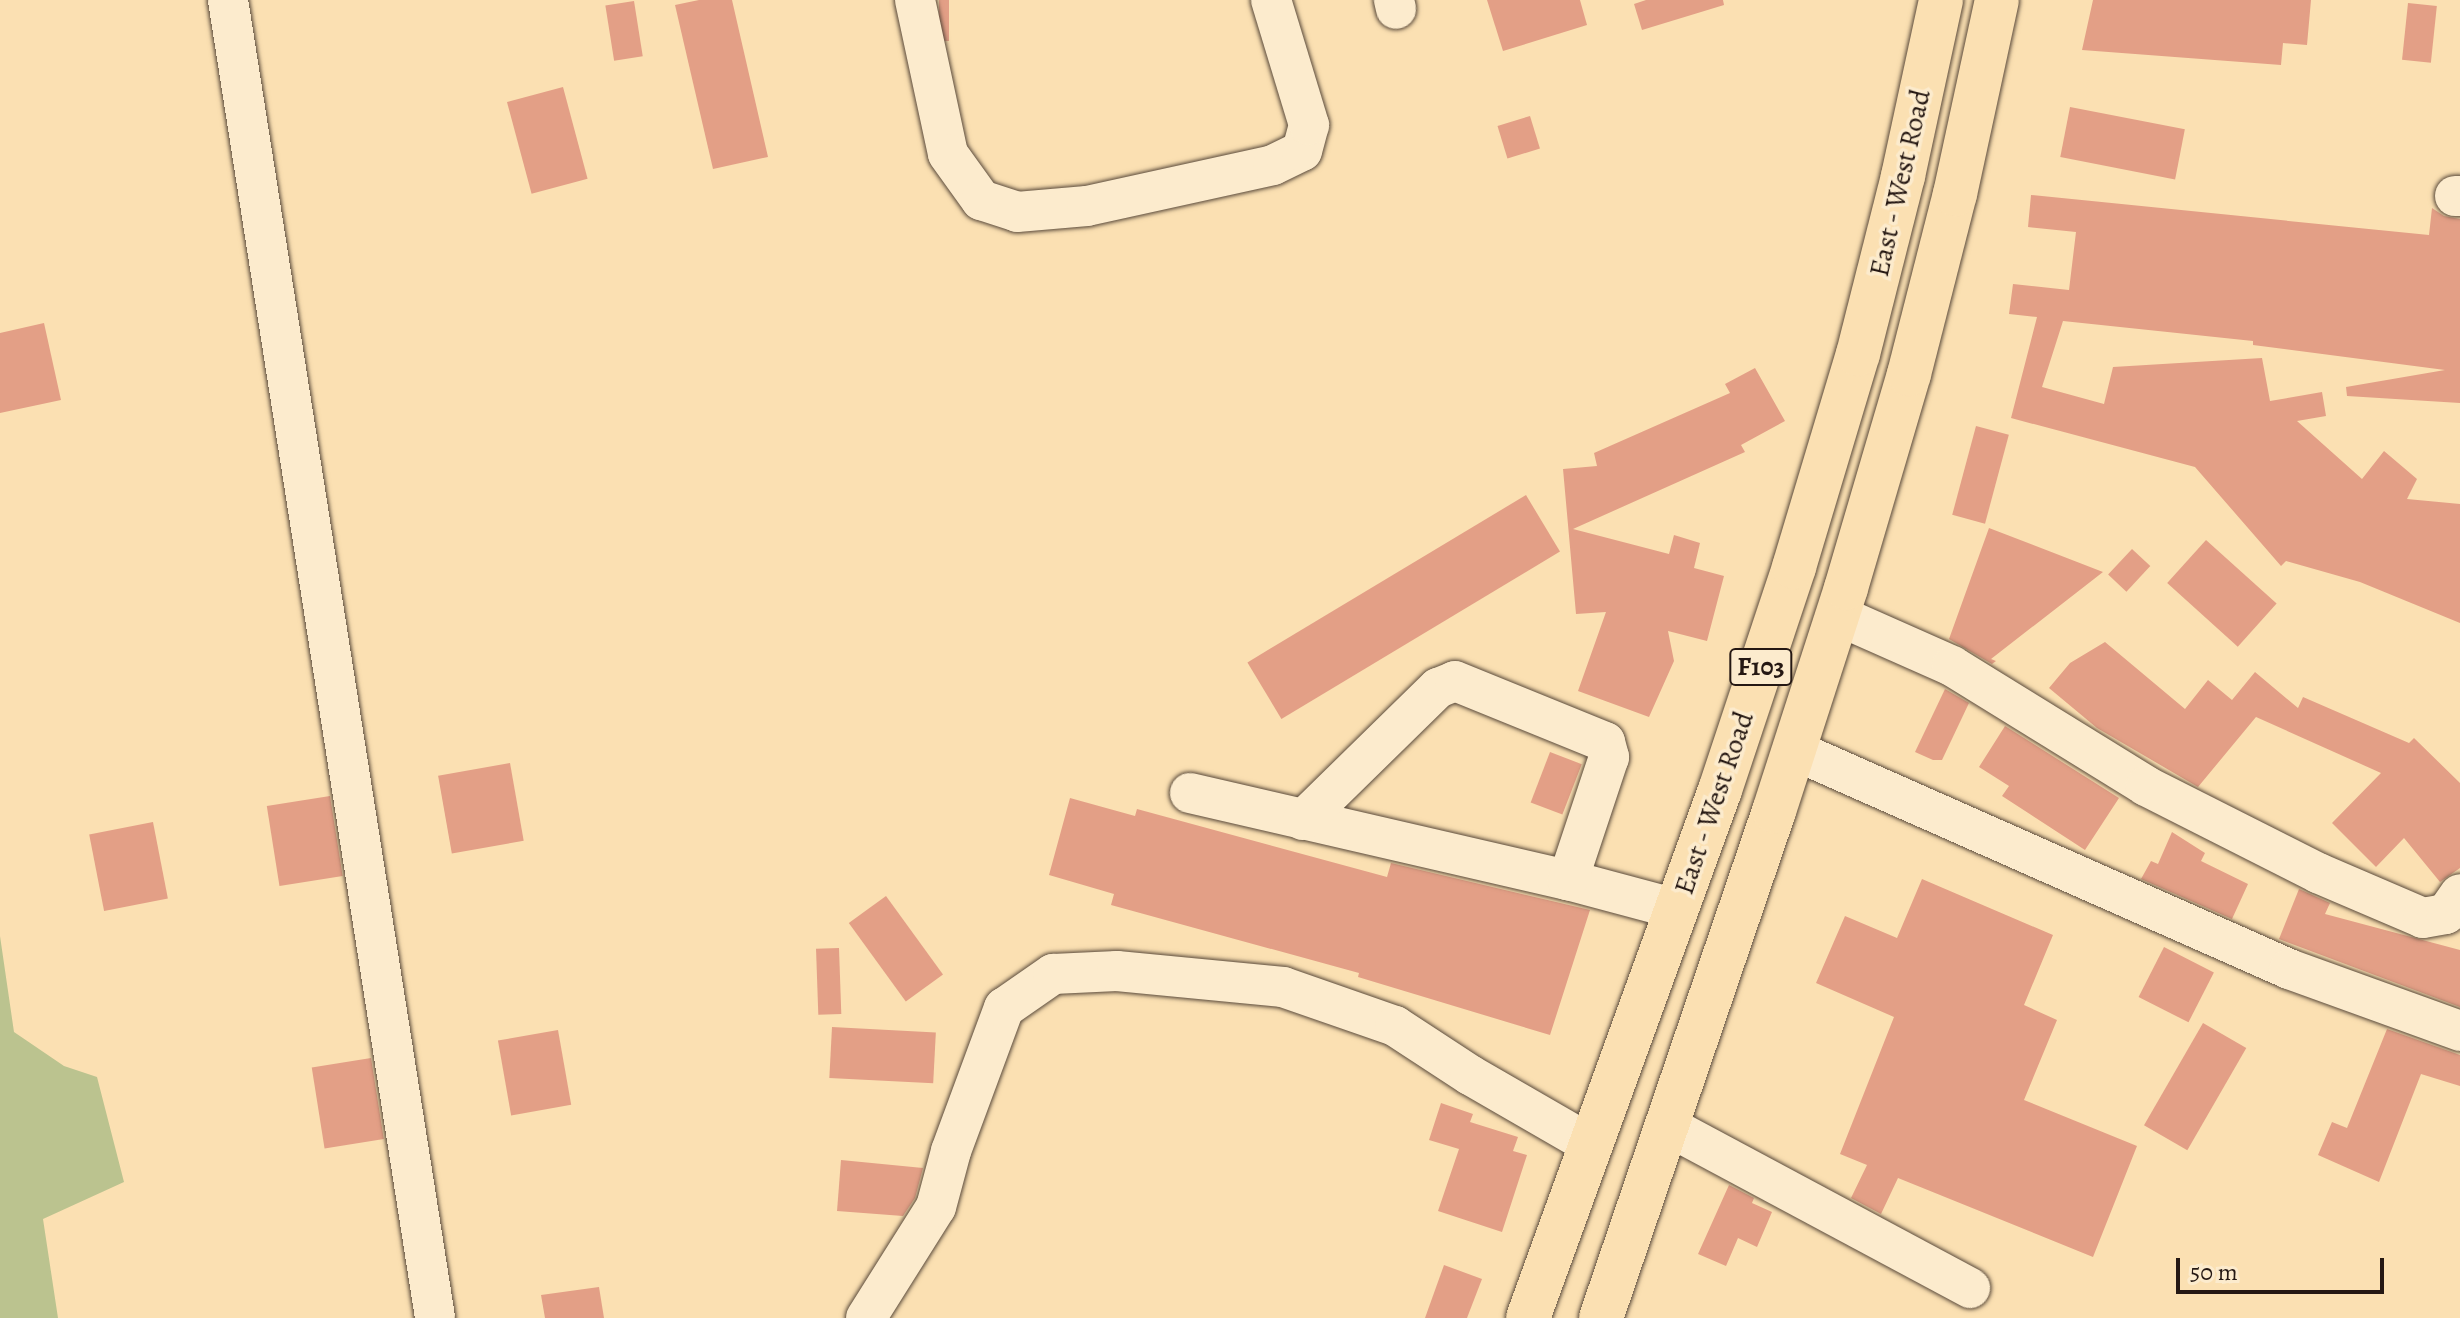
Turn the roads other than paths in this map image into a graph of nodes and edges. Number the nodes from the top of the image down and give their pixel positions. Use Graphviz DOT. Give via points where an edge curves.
graph roads {
  1 [pos="228,0"];
  2 [pos="915,0"];
  3 [pos="1271,0"];
  4 [pos="1941,0"];
  5 [pos="1997,0"];
  6 [pos="1837,615"];
  7 [pos="1794,750"];
  8 [pos="1190,793"];
  9 [pos="1303,820"];
  10 [pos="1568,880"];
  11 [pos="2460,894"];
  12 [pos="1676,909"];
  13 [pos="2460,1031"];
  14 [pos="1666,1125"];
  15 [pos="1591,1145"];
  16 [pos="1970,1288"];
  17 [pos="435,1318"];
  18 [pos="866,1318"];
  19 [pos="1528,1318"];
  20 [pos="1601,1318"];
  1 -- 17 [label="street"];
  2 -- 3 [label="street" via="948,154 981,200 1017,212 1087,206 1273,165 1302,151 1309,125"];
  4 -- 12 [label="main road, East - West Road / F103" via="1858,354 1786,593"];
  5 -- 6 [label="main road, East - West Road / F103" via="1909,374"];
  6 -- 7 [label="main road, East - West Road / F103"];
  6 -- 11 [label="street" via="1952,666 2146,786 2318,873 2423,918 2446,914"];
  7 -- 13 [label="street" via="2289,969"];
  7 -- 14 [label="main road, East - West Road / F103"];
  8 -- 9 [label="street"];
  9 -- 10 [label="street"];
  9 -- 10 [label="street" via="1438,688 1455,681 1605,742 1609,757"];
  10 -- 12 [label="street"];
  12 -- 15 [label="main road, East - West Road / F103"];
  14 -- 16 [label="street"];
  14 -- 20 [label="main road, East - West Road / F103"];
  15 -- 18 [label="street" via="1395,1026 1283,987 1117,971 1053,974 1004,1008 936,1207"];
  15 -- 19 [label="main road, East - West Road / F103"];
}
